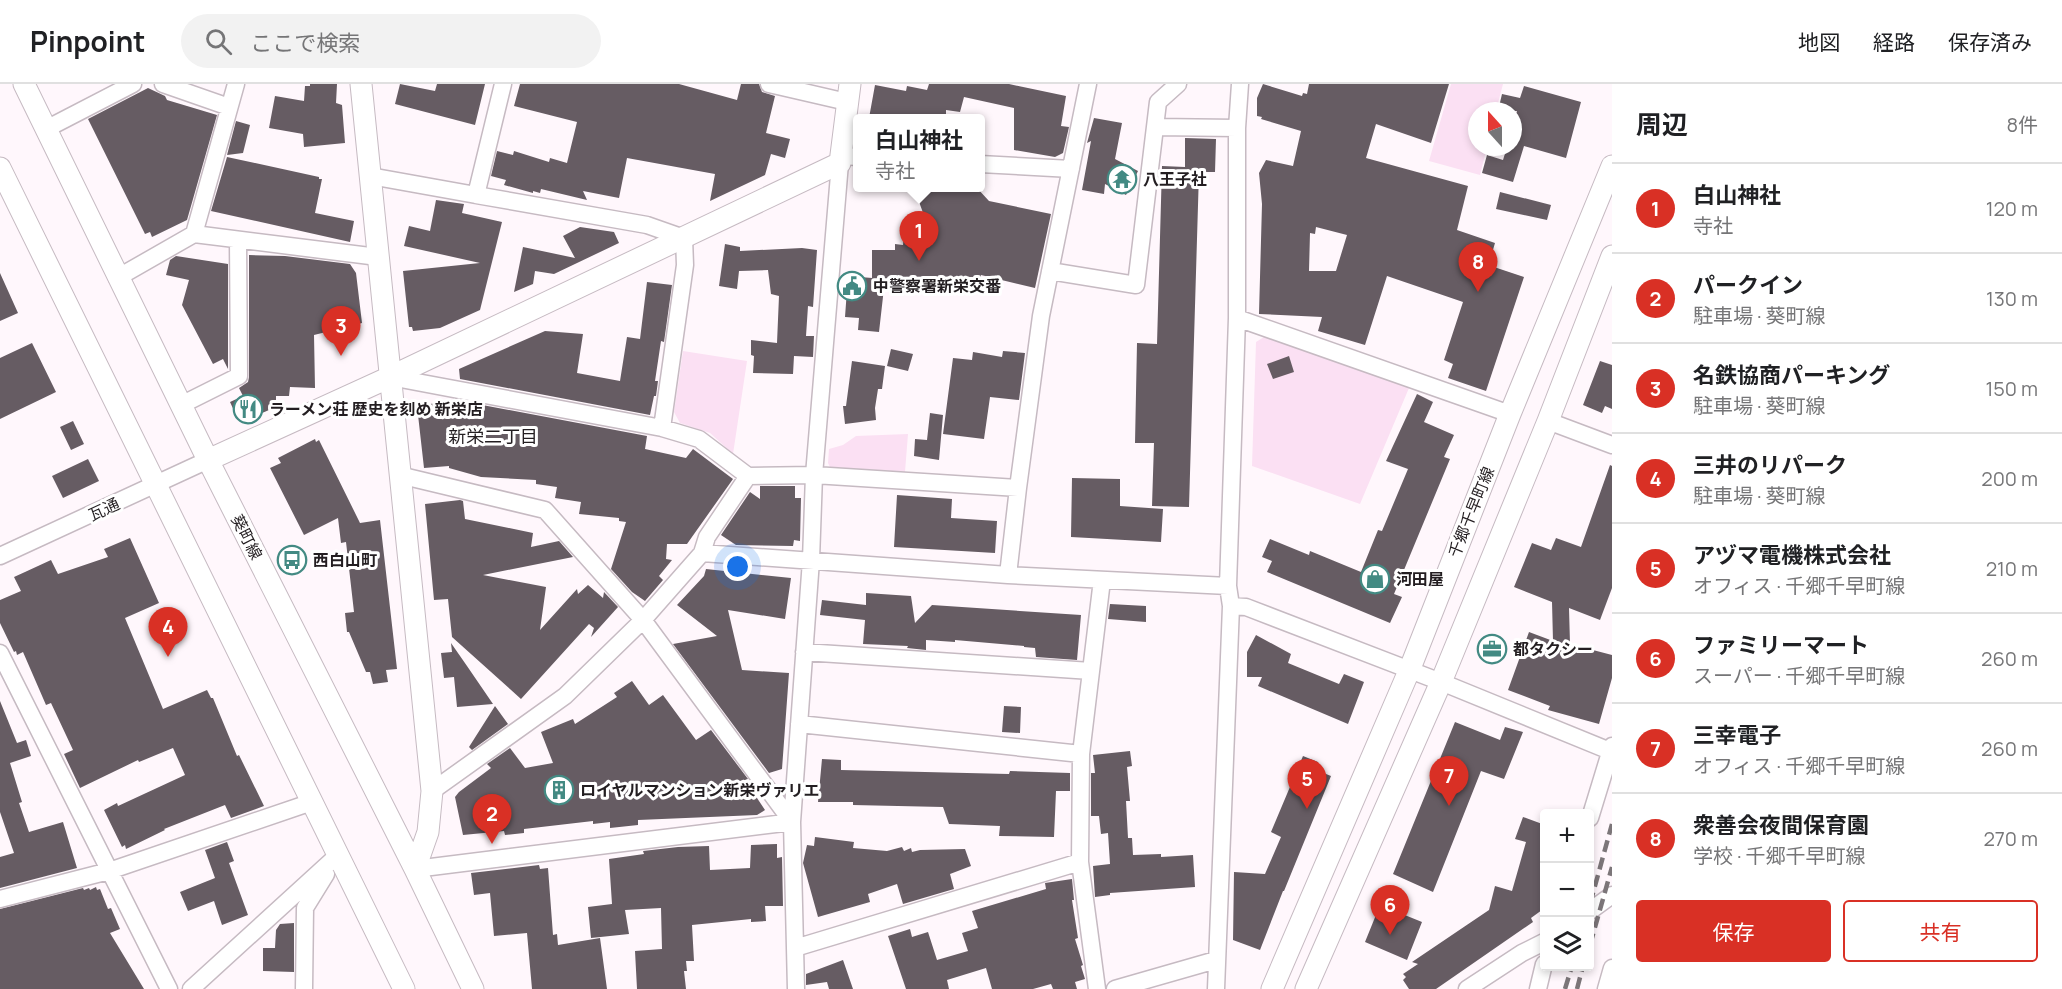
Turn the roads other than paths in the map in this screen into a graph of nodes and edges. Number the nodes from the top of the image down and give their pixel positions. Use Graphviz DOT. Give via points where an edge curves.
graph roads {
  1 [pos="24,84"];
  2 [pos="134,84"];
  3 [pos="164,84"];
  4 [pos="236,84"];
  5 [pos="361,84"];
  6 [pos="503,84"];
  7 [pos="769,84"];
  8 [pos="1086,84"];
  9 [pos="1178,84"];
  10 [pos="1240,84"];
  11 [pos="849,93"];
  12 [pos="229,107"];
  13 [pos="1155,127"];
  14 [pos="1238,128"];
  15 [pos="46,129"];
  16 [pos="846,159"];
  17 [pos="985,164"];
  18 [pos="1612,166"];
  19 [pos="0,168"];
  20 [pos="1071,169"];
  21 [pos="370,176"];
  22 [pos="476,195"];
  23 [pos="194,234"];
  24 [pos="684,238"];
  25 [pos="238,240"];
  26 [pos="1612,256"];
  27 [pos="378,257"];
  28 [pos="1050,271"];
  29 [pos="117,278"];
  30 [pos="1237,318"];
  31 [pos="390,377"];
  32 [pos="181,405"];
  33 [pos="1510,414"];
  34 [pos="1548,420"];
  35 [pos="662,428"];
  36 [pos="1612,445"];
  37 [pos="208,460"];
  38 [pos="399,475"];
  39 [pos="814,475"];
  40 [pos="748,476"];
  41 [pos="157,484"];
  42 [pos="1018,488"];
  43 [pos="702,554"];
  44 [pos="0,556"];
  45 [pos="811,560"];
  46 [pos="1008,575"];
  47 [pos="1102,580"];
  48 [pos="1228,586"];
  49 [pos="1231,606"];
  50 [pos="643,620"];
  51 [pos="804,652"];
  52 [pos="0,653"];
  53 [pos="1091,671"];
  54 [pos="1408,671"];
  55 [pos="1441,682"];
  56 [pos="799,724"];
  57 [pos="1611,749"];
  58 [pos="1081,754"];
  59 [pos="432,791"];
  60 [pos="312,802"];
  61 [pos="1593,809"];
  62 [pos="792,822"];
  63 [pos="338,855"];
  64 [pos="1080,862"];
  65 [pos="415,869"];
  66 [pos="109,871"];
  67 [pos="1612,895"];
  68 [pos="0,899"];
  69 [pos="1594,908"];
  70 [pos="1540,944"];
  71 [pos="795,948"];
  72 [pos="1216,960"];
  73 [pos="1612,968"];
  74 [pos="1543,971"];
  75 [pos="169,989"];
  76 [pos="191,989"];
  77 [pos="304,989"];
  78 [pos="404,989"];
  79 [pos="473,989"];
  80 [pos="796,989"];
  81 [pos="1097,989"];
  82 [pos="1115,989"];
  83 [pos="1216,989"];
  84 [pos="1272,989"];
  85 [pos="1306,989"];
  86 [pos="1467,989"];
  87 [pos="1538,989"];
  88 [pos="1606,989"];
  1 -- 15 [label="street, 葵町線"];
  2 -- 15 [label="street"];
  3 -- 12 [label="street"];
  4 -- 12 [label="street"];
  5 -- 21 [label="street"];
  6 -- 22 [label="street"];
  7 -- 11 [label="street"];
  8 -- 20 [label="street"];
  9 -- 13 [label="street" via="1158,102"];
  10 -- 14 [label="street"];
  11 -- 16 [label="street"];
  12 -- 23 [label="street"];
  13 -- 14 [label="street"];
  13 -- 28 [label="street" via="1136,285"];
  14 -- 30 [label="street"];
  15 -- 29 [label="street, 葵町線"];
  16 -- 24 [label="street"];
  16 -- 39 [label="street"];
  17 -- 20 [label="street"];
  18 -- 33 [label="street, 千郷千早町線"];
  19 -- 41 [label="street"];
  20 -- 28 [label="street"];
  21 -- 22 [label="street"];
  21 -- 27 [label="street"];
  22 -- 24 [label="street" via="647,225"];
  23 -- 25 [label="street"];
  23 -- 29 [label="street"];
  24 -- 31 [label="street"];
  24 -- 35 [label="street" via="686,266"];
  25 -- 27 [label="street"];
  25 -- 32 [label="street" via="239,376"];
  26 -- 34 [label="street"];
  27 -- 31 [label="street"];
  28 -- 42 [label="street"];
  29 -- 32 [label="street, 葵町線"];
  30 -- 33 [label="street"];
  30 -- 48 [label="street"];
  31 -- 35 [label="street"];
  31 -- 37 [label="street"];
  31 -- 38 [label="street"];
  32 -- 37 [label="street, 葵町線"];
  33 -- 54 [label="street, 千郷千早町線"];
  34 -- 36 [label="street"];
  34 -- 55 [label="street"];
  35 -- 40 [label="street" via="699,439"];
  37 -- 41 [label="street, 瓦通"];
  37 -- 65 [label="street, 葵町線"];
  38 -- 50 [label="street" via="546,510"];
  38 -- 59 [label="street"];
  39 -- 40 [label="street"];
  39 -- 42 [label="street"];
  39 -- 45 [label="street"];
  40 -- 43 [label="street" via="707,537"];
  41 -- 44 [label="street, 瓦通"];
  41 -- 60 [label="street"];
  42 -- 46 [label="street"];
  43 -- 45 [label="street"];
  43 -- 50 [label="street"];
  45 -- 46 [label="street"];
  45 -- 51 [label="street"];
  46 -- 47 [label="street"];
  47 -- 48 [label="street"];
  47 -- 53 [label="street"];
  48 -- 49 [label="street"];
  49 -- 54 [label="street" via="1246,607"];
  49 -- 72 [label="street"];
  50 -- 59 [label="street" via="565,696"];
  50 -- 62 [label="street"];
  51 -- 53 [label="street"];
  51 -- 56 [label="street"];
  52 -- 66 [label="street"];
  53 -- 58 [label="street"];
  54 -- 55 [label="street"];
  54 -- 84 [label="street, 千郷千早町線"];
  55 -- 57 [label="street"];
  55 -- 85 [label="street"];
  56 -- 58 [label="street"];
  56 -- 62 [label="street"];
  57 -- 61 [label="street"];
  58 -- 64 [label="street"];
  59 -- 65 [label="street" via="428,832"];
  60 -- 63 [label="street"];
  60 -- 66 [label="street"];
  62 -- 65 [label="street"];
  62 -- 71 [label="street"];
  63 -- 76 [label="street"];
  63 -- 77 [label="street" via="305,908"];
  63 -- 78 [label="street"];
  64 -- 71 [label="street"];
  64 -- 81 [label="street"];
  65 -- 79 [label="street, 葵町線"];
  66 -- 68 [label="street"];
  66 -- 75 [label="street"];
  67 -- 69 [label="street"];
  70 -- 86 [label="street"];
  71 -- 80 [label="street"];
  72 -- 82 [label="street"];
  72 -- 83 [label="street"];
  73 -- 88 [label="street"];
  74 -- 87 [label="street"];
}
